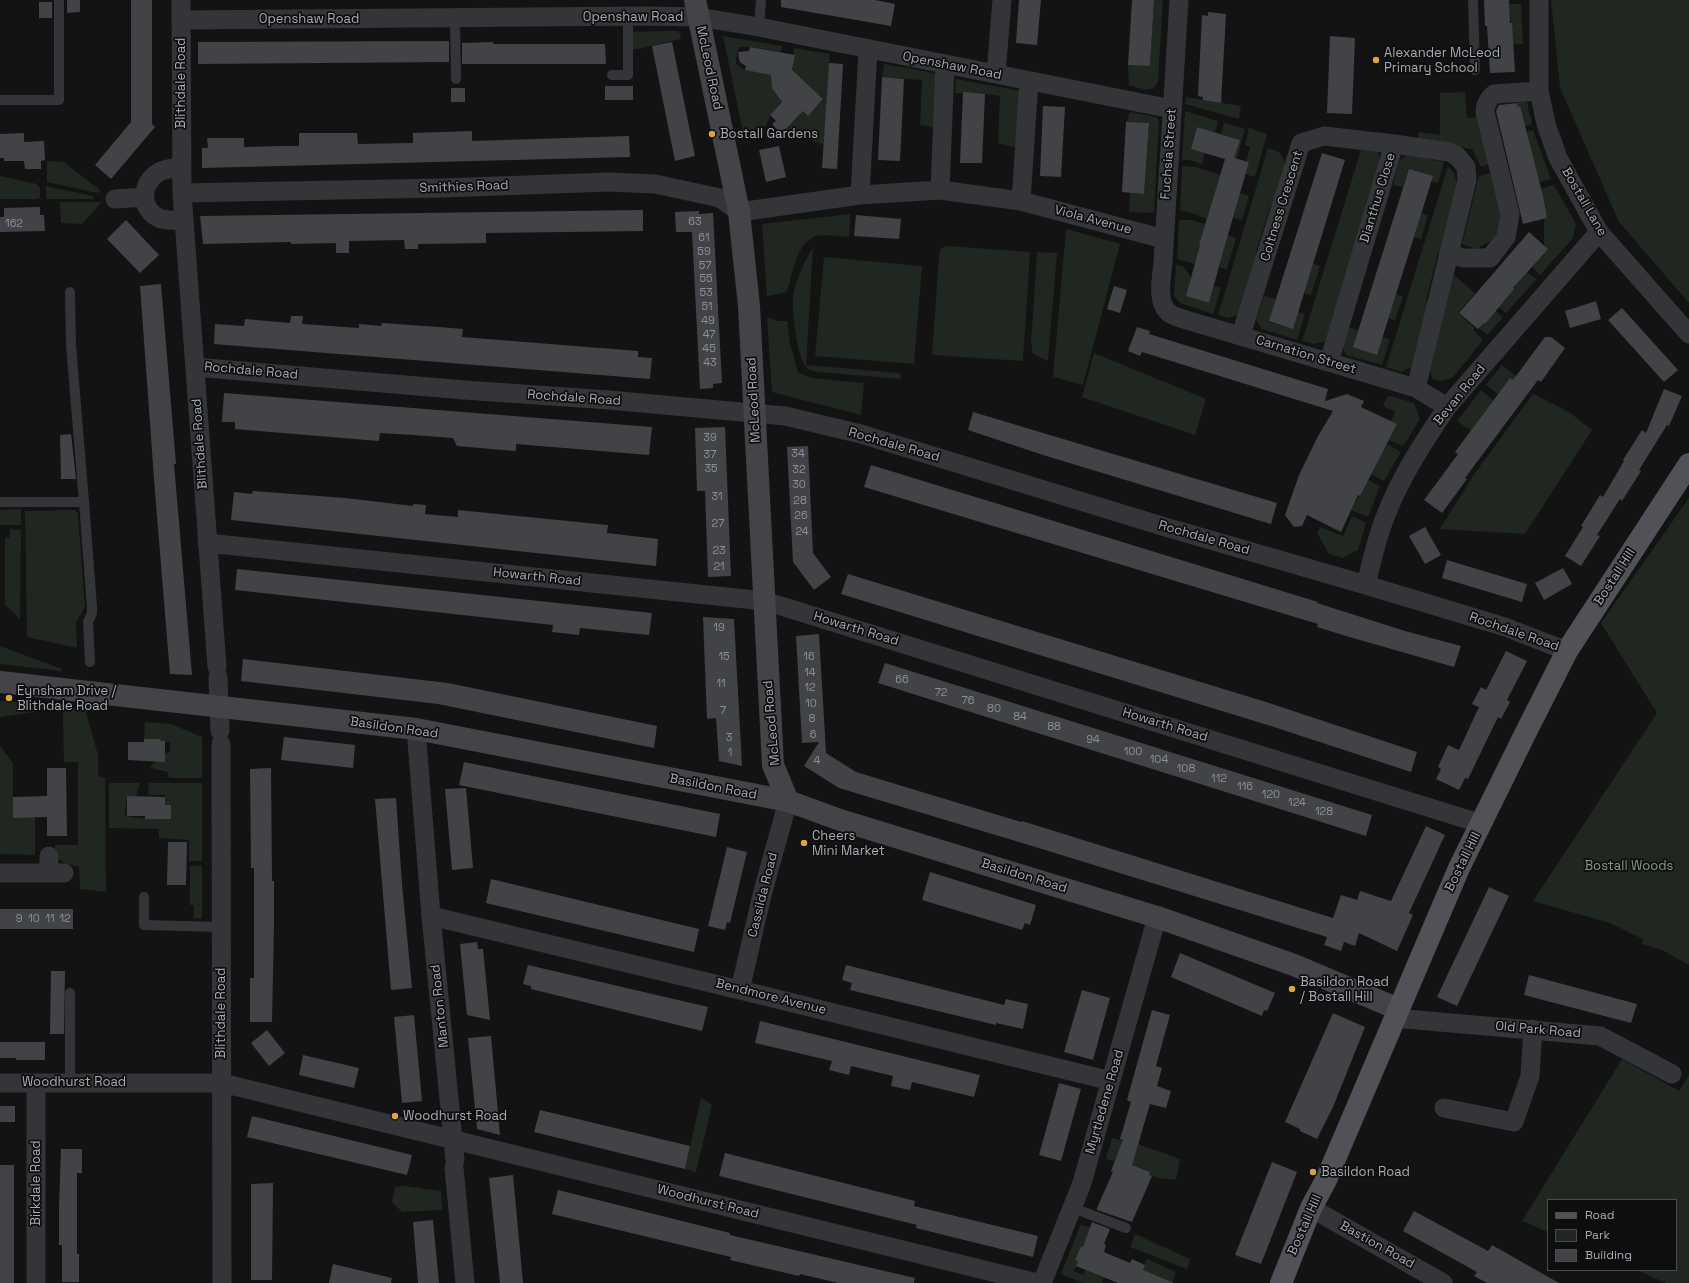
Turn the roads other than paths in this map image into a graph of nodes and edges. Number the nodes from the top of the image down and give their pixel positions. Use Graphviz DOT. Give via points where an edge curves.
graph roads {
  1 [pos="59,0"];
  2 [pos="181,0"];
  3 [pos="761,0"];
  4 [pos="1002,0"];
  5 [pos="1179,0"];
  6 [pos="1473,0"];
  7 [pos="1538,0"];
  8 [pos="697,9"];
  9 [pos="628,16"];
  10 [pos="454,18"];
  11 [pos="181,20"];
  12 [pos="759,27"];
  13 [pos="868,50"];
  14 [pos="945,65"];
  15 [pos="1475,70"];
  16 [pos="996,74"];
  17 [pos="612,75"];
  18 [pos="456,80"];
  19 [pos="1029,81"];
  20 [pos="1539,91"];
  21 [pos="0,100"];
  22 [pos="1172,109"];
  23 [pos="1394,144"];
  24 [pos="181,167"];
  25 [pos="940,190"];
  26 [pos="182,193"];
  27 [pos="860,195"];
  28 [pos="144,197"];
  29 [pos="114,199"];
  30 [pos="1021,201"];
  31 [pos="739,212"];
  32 [pos="184,221"];
  33 [pos="1599,232"];
  34 [pos="1164,239"];
  35 [pos="1450,253"];
  36 [pos="70,292"];
  37 [pos="1164,307"];
  38 [pos="1689,334"];
  39 [pos="1241,335"];
  40 [pos="1329,362"];
  41 [pos="195,367"];
  42 [pos="1416,388"];
  43 [pos="1447,407"];
  44 [pos="754,412"];
  45 [pos="1689,464"];
  46 [pos="0,502"];
  47 [pos="84,502"];
  48 [pos="207,543"];
  49 [pos="1366,585"];
  50 [pos="765,601"];
  51 [pos="1567,651"];
  52 [pos="90,662"];
  53 [pos="0,682"];
  54 [pos="220,708"];
  55 [pos="416,730"];
  56 [pos="788,802"];
  57 [pos="1482,824"];
  58 [pos="54,867"];
  59 [pos="0,873"];
  60 [pos="144,897"];
  61 [pos="431,916"];
  62 [pos="1156,917"];
  63 [pos="222,927"];
  64 [pos="740,990"];
  65 [pos="70,993"];
  66 [pos="1396,1014"];
  67 [pos="1533,1029"];
  68 [pos="1672,1074"];
  69 [pos="1111,1081"];
  70 [pos="36,1082"];
  71 [pos="70,1082"];
  72 [pos="0,1083"];
  73 [pos="222,1083"];
  74 [pos="1444,1108"];
  75 [pos="453,1139"];
  76 [pos="1073,1208"];
  77 [pos="1310,1208"];
  78 [pos="1126,1228"];
  79 [pos="36,1283"];
  80 [pos="222,1283"];
  81 [pos="464,1283"];
  82 [pos="1036,1283"];
  83 [pos="1042,1283"];
  84 [pos="1281,1283"];
  85 [pos="1443,1283"];
  1 -- 21 [label="lane" via="59,100"];
  2 -- 11 [label="street, Blithdale Road"];
  3 -- 12 [label="lane"];
  4 -- 16 [label="street"];
  5 -- 22 [label="street, Fuchsia Street"];
  6 -- 15 [label="lane"];
  7 -- 20 [label="street, Bostall Lane"];
  8 -- 9 [label="street, Openshaw Road"];
  8 -- 12 [label="street, Openshaw Road"];
  8 -- 31 [label="main road, McLeod Road"];
  9 -- 10 [label="street, Openshaw Road"];
  9 -- 17 [label="lane" via="628,75"];
  10 -- 11 [label="street, Openshaw Road"];
  10 -- 18 [label="lane"];
  11 -- 24 [label="street, Blithdale Road"];
  12 -- 13 [label="street, Openshaw Road"];
  13 -- 14 [label="street, Openshaw Road"];
  13 -- 27 [label="street"];
  14 -- 16 [label="street, Openshaw Road"];
  14 -- 25 [label="street"];
  16 -- 19 [label="street, Openshaw Road"];
  19 -- 22 [label="street, Openshaw Road"];
  19 -- 30 [label="street"];
  20 -- 33 [label="street, Bostall Lane" via="1546,124 1558,158"];
  20 -- 35 [label="street" via="1494,94 1485,107 1510,214 1506,237 1490,258 1463,258"];
  22 -- 34 [label="street, Fuchsia Street"];
  23 -- 35 [label="street, Dianthus Close" via="1449,152 1457,156 1466,167 1467,180"];
  23 -- 39 [label="street, Coltness Crescent" via="1324,136 1302,143"];
  23 -- 40 [label="street, Dianthus Close"];
  24 -- 26 [label="street, Blithdale Road"];
  24 -- 28 [label="street" via="154,175 148,183"];
  25 -- 27 [label="street, Viola Avenue"];
  25 -- 30 [label="street, Viola Avenue"];
  26 -- 31 [label="street, Smithies Road" via="609,182 655,184 720,198"];
  26 -- 32 [label="street, Blithdale Road"];
  27 -- 31 [label="street, Viola Avenue"];
  28 -- 29 [label="street"];
  28 -- 32 [label="street" via="148,209 160,219"];
  30 -- 34 [label="street, Viola Avenue"];
  31 -- 44 [label="main road, McLeod Road" via="749,306"];
  32 -- 41 [label="street, Blithdale Road"];
  33 -- 38 [label="street, Bostall Lane"];
  33 -- 43 [label="street, Bevan Road"];
  34 -- 37 [label="street, Fuchsia Street"];
  35 -- 42 [label="street, Dianthus Close"];
  36 -- 47 [label="lane" via="71,345"];
  37 -- 39 [label="street, Carnation Street" via="1178,317"];
  39 -- 40 [label="street, Carnation Street"];
  40 -- 42 [label="street, Carnation Street"];
  41 -- 44 [label="street, Rochdale Road"];
  41 -- 48 [label="street, Blithdale Road"];
  42 -- 43 [label="street, Carnation Street"];
  43 -- 49 [label="street, Bevan Road" via="1425,440 1384,519"];
  44 -- 49 [label="street, Rochdale Road" via="785,416 861,434"];
  44 -- 50 [label="main road, McLeod Road"];
  45 -- 51 [label="main road, Bostall Hill"];
  46 -- 47 [label="lane"];
  47 -- 52 [label="lane" via="92,606 88,622"];
  48 -- 50 [label="street, Howarth Road"];
  48 -- 54 [label="street, Blithdale Road"];
  49 -- 51 [label="street, Rochdale Road" via="1505,627"];
  50 -- 56 [label="main road, McLeod Road" via="773,765"];
  50 -- 57 [label="street, Howarth Road"];
  51 -- 57 [label="main road, Bostall Hill"];
  53 -- 54 [label="main road, Basildon Road"];
  54 -- 55 [label="main road, Basildon Road"];
  54 -- 63 [label="street, Blithdale Road"];
  55 -- 56 [label="main road, Basildon Road"];
  55 -- 61 [label="street, Manton Road"];
  56 -- 62 [label="main road, Basildon Road"];
  56 -- 64 [label="street, Cassilda Road" via="762,895"];
  57 -- 66 [label="main road, Bostall Hill"];
  58 -- 59 [label="street"];
  60 -- 63 [label="lane" via="144,925"];
  61 -- 64 [label="street, Bendmore Avenue"];
  61 -- 75 [label="street, Manton Road"];
  62 -- 66 [label="main road, Basildon Road" via="1294,966"];
  62 -- 69 [label="street, Myrtledene Road"];
  63 -- 73 [label="street, Blithdale Road"];
  64 -- 69 [label="street, Bendmore Avenue"];
  65 -- 71 [label="lane"];
  66 -- 67 [label="street, Old Park Road"];
  66 -- 77 [label="main road, Bostall Hill" via="1326,1180"];
  67 -- 68 [label="street, Old Park Road" via="1600,1036"];
  67 -- 74 [label="street" via="1530,1076 1514,1122"];
  69 -- 76 [label="street, Myrtledene Road"];
  70 -- 71 [label="street, Woodhurst Road"];
  70 -- 72 [label="street, Woodhurst Road"];
  70 -- 79 [label="street, Birkdale Road"];
  71 -- 73 [label="street, Woodhurst Road"];
  73 -- 75 [label="street, Woodhurst Road"];
  73 -- 80 [label="street, Blithdale Road"];
  75 -- 81 [label="street, Manton Road"];
  75 -- 82 [label="street, Woodhurst Road"];
  76 -- 78 [label="lane"];
  76 -- 83 [label="street, Myrtledene Road"];
  77 -- 84 [label="main road, Bostall Hill"];
  77 -- 85 [label="street, Bastion Road"];
}
